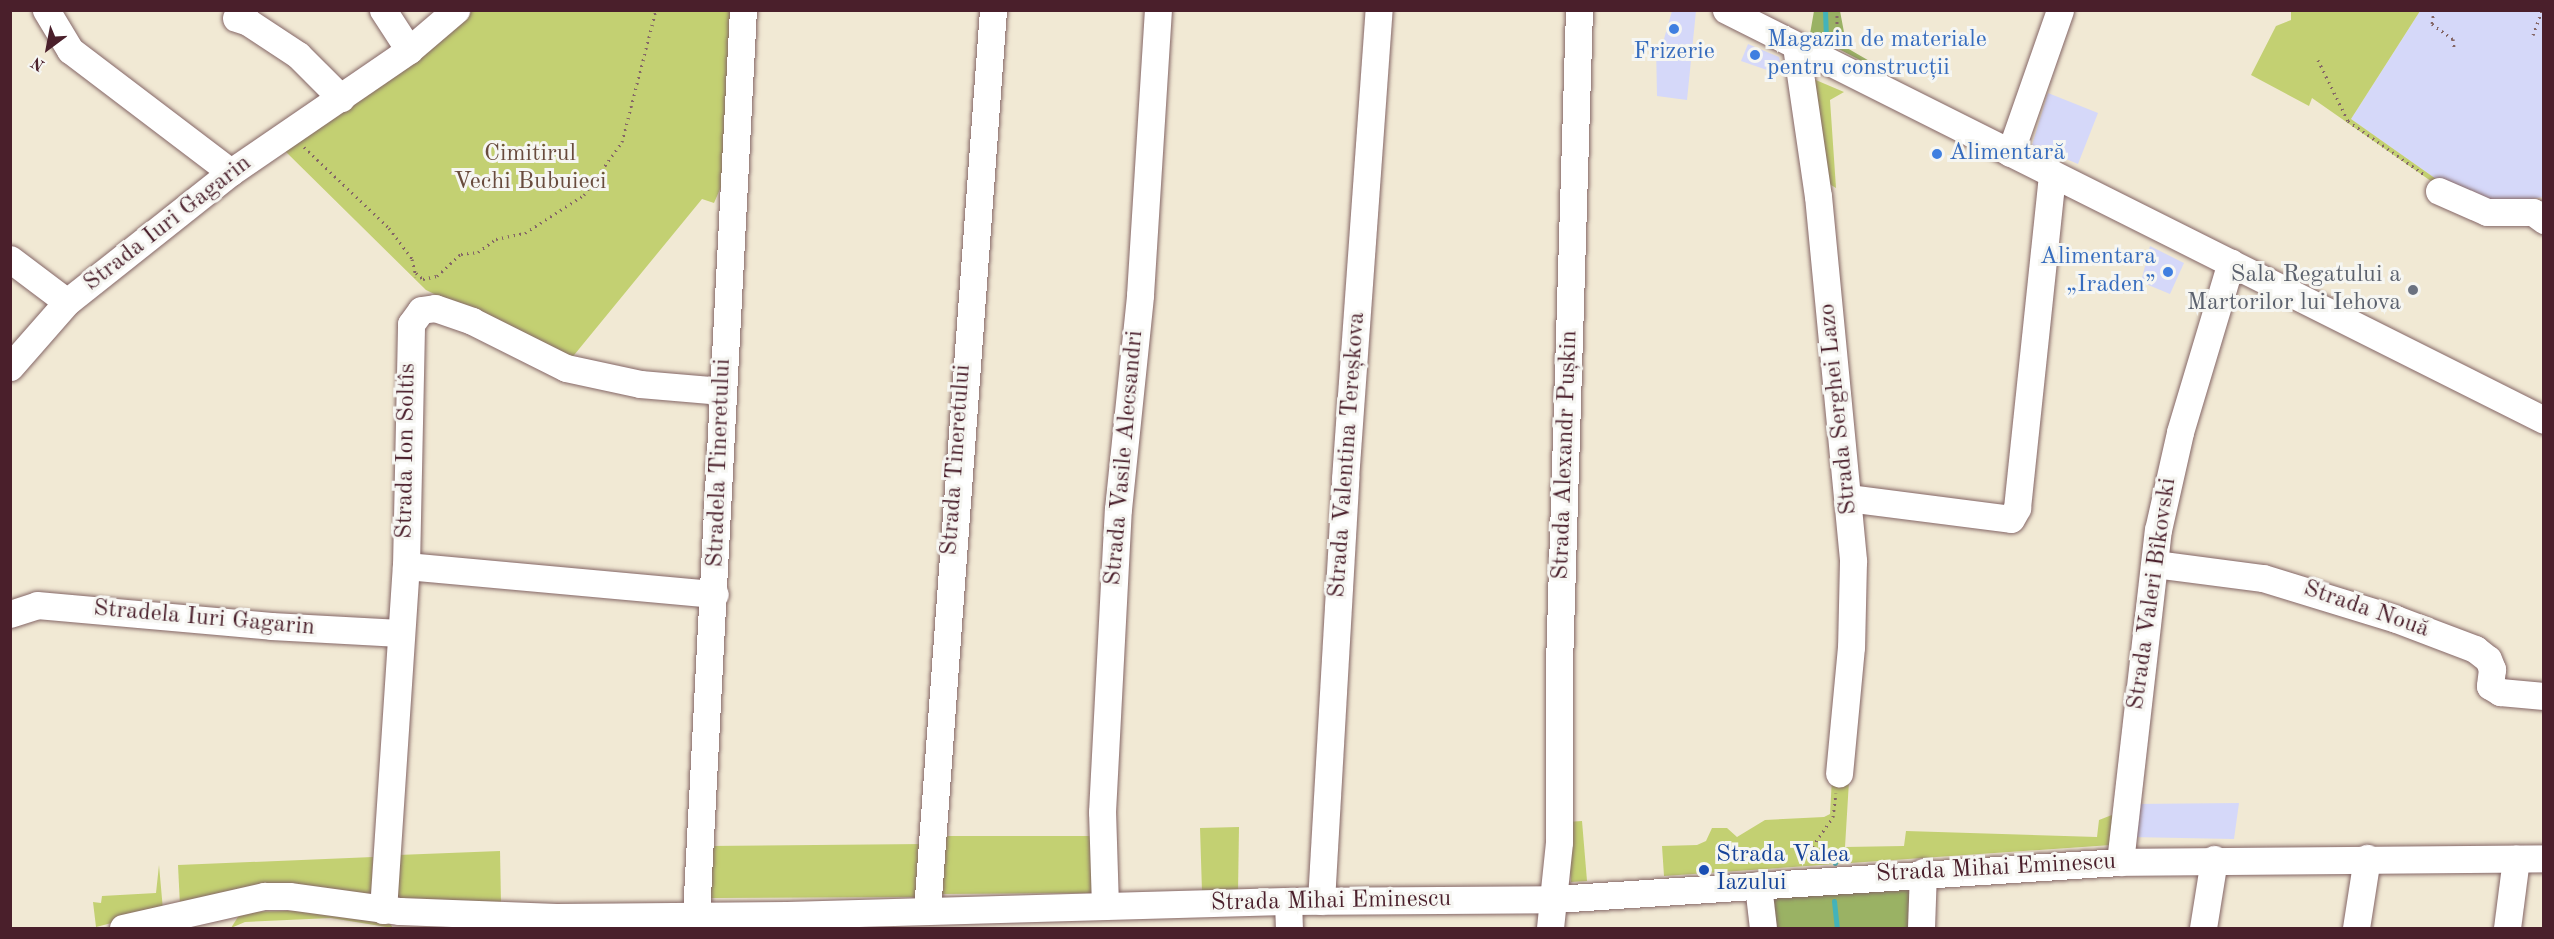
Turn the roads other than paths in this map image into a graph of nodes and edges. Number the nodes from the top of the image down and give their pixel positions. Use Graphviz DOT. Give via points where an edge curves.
graph roads {
  1 [pos="46,10"];
  2 [pos="383,10"];
  3 [pos="456,10"];
  4 [pos="743,10"];
  5 [pos="993,10"];
  6 [pos="1158,10"];
  7 [pos="1379,10"];
  8 [pos="1579,10"];
  9 [pos="1726,10"];
  10 [pos="2060,10"];
  11 [pos="236,18"];
  12 [pos="1796,46"];
  13 [pos="409,50"];
  14 [pos="340,98"];
  15 [pos="2010,153"];
  16 [pos="231,172"];
  17 [pos="2052,174"];
  18 [pos="2444,193"];
  19 [pos="2544,220"];
  20 [pos="10,259"];
  21 [pos="2231,262"];
  22 [pos="67,302"];
  23 [pos="10,367"];
  24 [pos="722,391"];
  25 [pos="2544,420"];
  26 [pos="1848,498"];
  27 [pos="2156,564"];
  28 [pos="406,566"];
  29 [pos="715,594"];
  30 [pos="10,614"];
  31 [pos="400,633"];
  32 [pos="2544,696"];
  33 [pos="1839,773"];
  34 [pos="2367,858"];
  35 [pos="2544,858"];
  36 [pos="2214,859"];
  37 [pos="2516,859"];
  38 [pos="2120,862"];
  39 [pos="1923,872"];
  40 [pos="1758,885"];
  41 [pos="1555,899"];
  42 [pos="1288,901"];
  43 [pos="1321,901"];
  44 [pos="1105,906"];
  45 [pos="927,911"];
  46 [pos="394,917"];
  47 [pos="1144,917"];
  48 [pos="218,918"];
  49 [pos="704,919"];
  50 [pos="1001,919"];
  51 [pos="855,921"];
  52 [pos="556,923"];
  53 [pos="123,928"];
  54 [pos="1289,928"];
  55 [pos="1550,928"];
  56 [pos="1764,928"];
  57 [pos="1921,928"];
  58 [pos="2203,928"];
  59 [pos="2356,928"];
  60 [pos="2507,928"];
  1 -- 16 [label="street" via="70,50"];
  2 -- 13 [label="street"];
  3 -- 13 [label="street, Strada Iuri Gagarin"];
  4 -- 24 [label="street, Stradela Tineretului"];
  5 -- 45 [label="street, Strada Tineretului"];
  6 -- 44 [label="street, Strada Vasile Alecsandri" via="1140,295 1118,509 1102,812"];
  7 -- 43 [label="street, Strada Valentina Tereșkova" via="1345,479"];
  8 -- 41 [label="street, Strada Alexandr Pușkin"];
  9 -- 12 [label="street"];
  10 -- 15 [label="street"];
  11 -- 14 [label="street" via="298,55"];
  12 -- 15 [label="street"];
  12 -- 26 [label="street, Strada Serghei Lazo" via="1818,196"];
  13 -- 14 [label="street, Strada Iuri Gagarin"];
  14 -- 16 [label="street, Strada Iuri Gagarin"];
  15 -- 17 [label="street"];
  16 -- 22 [label="street, Strada Iuri Gagarin"];
  17 -- 21 [label="street"];
  17 -- 26 [label="street" via="2017,508 2011,519"];
  18 -- 19 [label="street" via="2487,212 2533,212"];
  20 -- 22 [label="street"];
  21 -- 25 [label="street"];
  21 -- 27 [label="street, Strada Valeri Bîkovski" via="2180,432 2158,530"];
  22 -- 23 [label="street, Strada Iuri Gagarin"];
  24 -- 28 [label="street, Strada Ion Soltîs" via="640,384 566,368 472,321 435,308 421,310 411,324 407,367"];
  24 -- 29 [label="street, Stradela Tineretului"];
  26 -- 33 [label="street, Strada Serghei Lazo" via="1853,561 1851,647"];
  27 -- 32 [label="street, Strada Nouă" via="2263,578 2386,616 2475,649 2488,660 2492,669 2490,686 2500,692"];
  27 -- 38 [label="street, Strada Valeri Bîkovski"];
  28 -- 29 [label="street"];
  28 -- 31 [label="street, Strada Ion Soltîs"];
  29 -- 49 [label="street, Stradela Tineretului" via="698,838"];
  30 -- 31 [label="street, Stradela Iuri Gagarin" via="37,605"];
  31 -- 46 [label="street, Strada Ion Soltîs"];
  34 -- 36 [label="street, Strada Mihai Eminescu"];
  34 -- 37 [label="street, Strada Mihai Eminescu"];
  34 -- 59 [label="street"];
  35 -- 37 [label="street, Strada Mihai Eminescu"];
  36 -- 38 [label="street, Strada Mihai Eminescu"];
  36 -- 58 [label="street"];
  37 -- 60 [label="street"];
  38 -- 39 [label="street, Strada Mihai Eminescu"];
  39 -- 40 [label="street, Strada Mihai Eminescu"];
  39 -- 57 [label="street"];
  40 -- 41 [label="street, Strada Mihai Eminescu"];
  40 -- 56 [label="street"];
  41 -- 43 [label="street, Strada Mihai Eminescu"];
  41 -- 55 [label="street, Strada Alexandr Pușkin"];
  42 -- 43 [label="street, Strada Mihai Eminescu"];
  42 -- 47 [label="street, Strada Mihai Eminescu"];
  42 -- 54 [label="street"];
  44 -- 47 [label="street, Strada Mihai Eminescu"];
  44 -- 50 [label="street, Strada Mihai Eminescu"];
  45 -- 50 [label="street, Strada Mihai Eminescu"];
  45 -- 51 [label="street, Strada Mihai Eminescu"];
  46 -- 48 [label="street, Strada Mihai Eminescu" via="289,896 255,898"];
  46 -- 52 [label="street, Strada Mihai Eminescu"];
  48 -- 53 [label="street, Strada Mihai Eminescu"];
  49 -- 51 [label="street, Strada Mihai Eminescu"];
  49 -- 52 [label="street, Strada Mihai Eminescu"];
}
